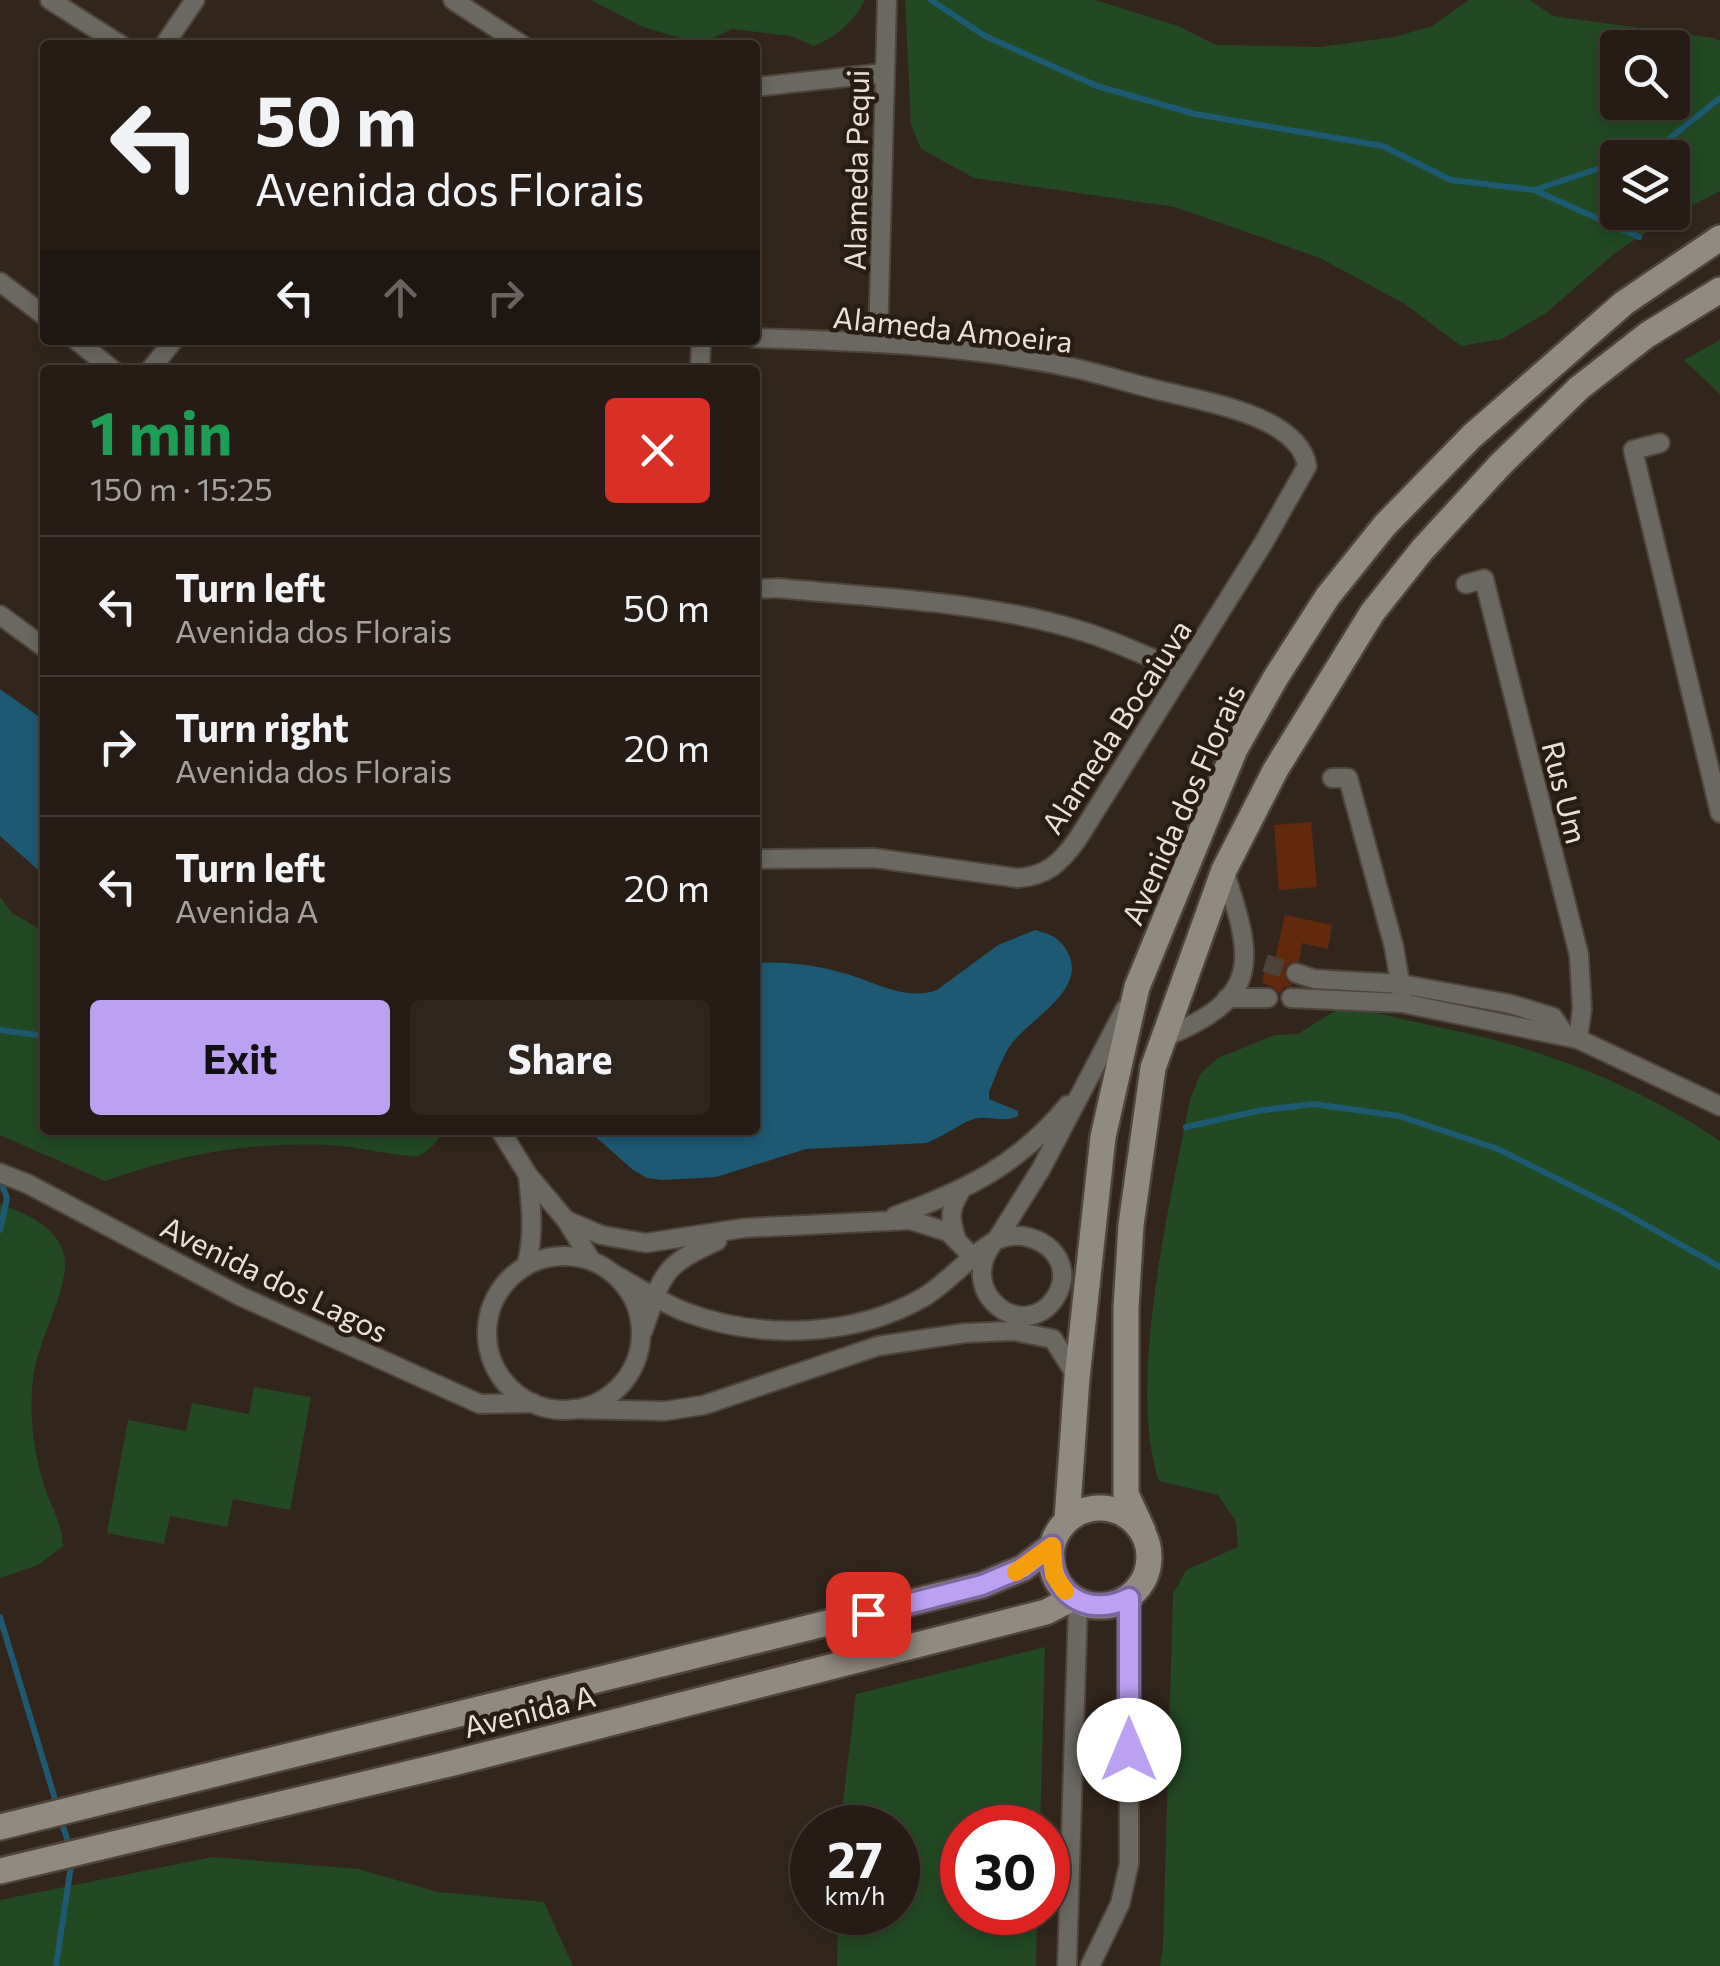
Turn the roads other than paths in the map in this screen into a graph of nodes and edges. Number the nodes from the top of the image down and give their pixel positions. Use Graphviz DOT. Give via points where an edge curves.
graph roads {
  1 [pos="50,0"];
  2 [pos="195,0"];
  3 [pos="453,0"];
  4 [pos="888,0"];
  5 [pos="114,40"];
  6 [pos="167,40"];
  7 [pos="514,40"];
  8 [pos="884,74"];
  9 [pos="760,86"];
  10 [pos="1720,238"];
  11 [pos="0,282"];
  12 [pos="1720,290"];
  13 [pos="40,312"];
  14 [pos="760,338"];
  15 [pos="878,342"];
  16 [pos="82,345"];
  17 [pos="170,345"];
  18 [pos="106,365"];
  19 [pos="154,365"];
  20 [pos="1660,442"];
  21 [pos="1304,454"];
  22 [pos="1466,584"];
  23 [pos="760,589"];
  24 [pos="0,615"];
  25 [pos="40,644"];
  26 [pos="1182,671"];
  27 [pos="1236,748"];
  28 [pos="1276,769"];
  29 [pos="1332,778"];
  30 [pos="1720,813"];
  31 [pos="760,859"];
  32 [pos="1224,870"];
  33 [pos="1246,957"];
  34 [pos="1265,963"];
  35 [pos="1137,986"];
  36 [pos="1402,994"];
  37 [pos="1228,998"];
  38 [pos="1268,998"];
  39 [pos="1572,1037"];
  40 [pos="1162,1038"];
  41 [pos="1103,1051"];
  42 [pos="1720,1106"];
  43 [pos="503,1135"];
  44 [pos="0,1173"];
  45 [pos="528,1175"];
  46 [pos="960,1192"];
  47 [pos="885,1219"];
  48 [pos="566,1220"];
  49 [pos="744,1228"];
  50 [pos="956,1238"];
  51 [pos="995,1241"];
  52 [pos="591,1260"];
  53 [pos="978,1262"];
  54 [pos="526,1266"];
  55 [pos="614,1274"];
  56 [pos="655,1295"];
  57 [pos="876,1316"];
  58 [pos="1022,1316"];
  59 [pos="992,1329"];
  60 [pos="642,1334"];
  61 [pos="1052,1339"];
  62 [pos="878,1346"];
  63 [pos="1077,1378"];
  64 [pos="534,1403"];
  65 [pos="573,1409"];
  66 [pos="1067,1520"];
  67 [pos="1143,1531"];
  68 [pos="1052,1546"];
  69 [pos="1129,1598"];
  70 [pos="1075,1601"];
  71 [pos="0,1827"];
  72 [pos="0,1872"];
  73 [pos="1067,1966"];
  74 [pos="1090,1966"];
  1 -- 5 [label="street"];
  2 -- 6 [label="street"];
  3 -- 7 [label="street"];
  4 -- 8 [label="street, Alameda Pequi"];
  8 -- 9 [label="street"];
  8 -- 15 [label="street, Alameda Pequi"];
  10 -- 27 [label="street, Avenida dos Florais" via="1624,303 1472,436 1385,525 1320,609"];
  11 -- 13 [label="street"];
  12 -- 28 [label="street" via="1579,388 1500,465 1372,613"];
  14 -- 15 [label="street, Alameda Amoeira"];
  15 -- 21 [label="street, Alameda Amoeira" via="1071,367 1208,402 1273,424"];
  16 -- 18 [label="street"];
  17 -- 19 [label="street"];
  20 -- 30 [label="street" via="1633,450"];
  21 -- 26 [label="street, Alameda Bocaiuva" via="1302,480"];
  22 -- 39 [label="street, Rus Um" via="1484,579 1578,955 1582,1008"];
  23 -- 26 [label="street" via="1009,615 1076,629"];
  24 -- 25 [label="street"];
  26 -- 31 [label="street, Alameda Bocaiuva" via="1077,840 1047,872 1018,878 874,858"];
  27 -- 28 [label="street"];
  27 -- 35 [label="street, Avenida dos Florais"];
  28 -- 32 [label="street"];
  29 -- 36 [label="street" via="1348,778"];
  32 -- 33 [label="street"];
  32 -- 40 [label="street"];
  33 -- 34 [label="street"];
  33 -- 37 [label="street" via="1242,980"];
  35 -- 41 [label="street"];
  35 -- 63 [label="street, Avenida dos Florais" via="1103,1137"];
  36 -- 36 [label="street" via="1305,976 1300,999"];
  36 -- 39 [label="street"];
  36 -- 39 [label="street" via="1528,1008 1553,1017"];
  37 -- 38 [label="street"];
  37 -- 40 [label="street" via="1190,1027"];
  39 -- 42 [label="street"];
  40 -- 67 [label="street" via="1131,1225 1126,1308 1126,1494"];
  41 -- 46 [label="street" via="1060,1115 999,1170"];
  41 -- 51 [label="street"];
  43 -- 45 [label="street"];
  44 -- 64 [label="street, Avenida dos Lagos" via="240,1296 480,1404"];
  45 -- 48 [label="street"];
  45 -- 54 [label="street" via="532,1248"];
  46 -- 47 [label="street"];
  46 -- 50 [label="street" via="951,1206"];
  47 -- 49 [label="street"];
  47 -- 50 [label="street" via="922,1223"];
  48 -- 49 [label="street" via="646,1243"];
  48 -- 52 [label="street"];
  49 -- 56 [label="street" via="682,1256"];
  50 -- 53 [label="street"];
  51 -- 53 [label="street"];
  51 -- 58 [label="street" via="1038,1238 1058,1259 1056,1297"];
  52 -- 54 [label="street" via="565,1256"];
  52 -- 55 [label="street"];
  53 -- 57 [label="street" via="915,1302"];
  53 -- 58 [label="street" via="982,1287 994,1304"];
  54 -- 64 [label="street" via="498,1293 488,1317 488,1343 502,1379"];
  55 -- 56 [label="street"];
  55 -- 60 [label="street" via="632,1295"];
  56 -- 57 [label="street" via="697,1316 762,1328 828,1330"];
  56 -- 60 [label="street"];
  57 -- 62 [label="street"];
  58 -- 59 [label="street"];
  58 -- 61 [label="street"];
  59 -- 61 [label="street, Avenida dos Lagos"];
  59 -- 62 [label="street, Avenida dos Lagos"];
  60 -- 65 [label="street" via="621,1384 599,1402"];
  61 -- 63 [label="street"];
  62 -- 65 [label="street, Avenida dos Lagos" via="704,1405"];
  63 -- 66 [label="street, Avenida dos Florais"];
  64 -- 65 [label="street, Avenida dos Lagos"];
  66 -- 67 [label="street" via="1108,1508"];
  66 -- 68 [label="street, Avenida dos Florais"];
  67 -- 69 [label="street" via="1147,1574"];
  68 -- 70 [label="street" via="1054,1575"];
  68 -- 71 [label="street, Avenida A" via="1023,1568 982,1585"];
  69 -- 70 [label="street" via="1101,1606"];
  69 -- 74 [label="street" via="1129,1864 1120,1904"];
  70 -- 72 [label="street, Avenida A"];
  70 -- 73 [label="street"];
}
